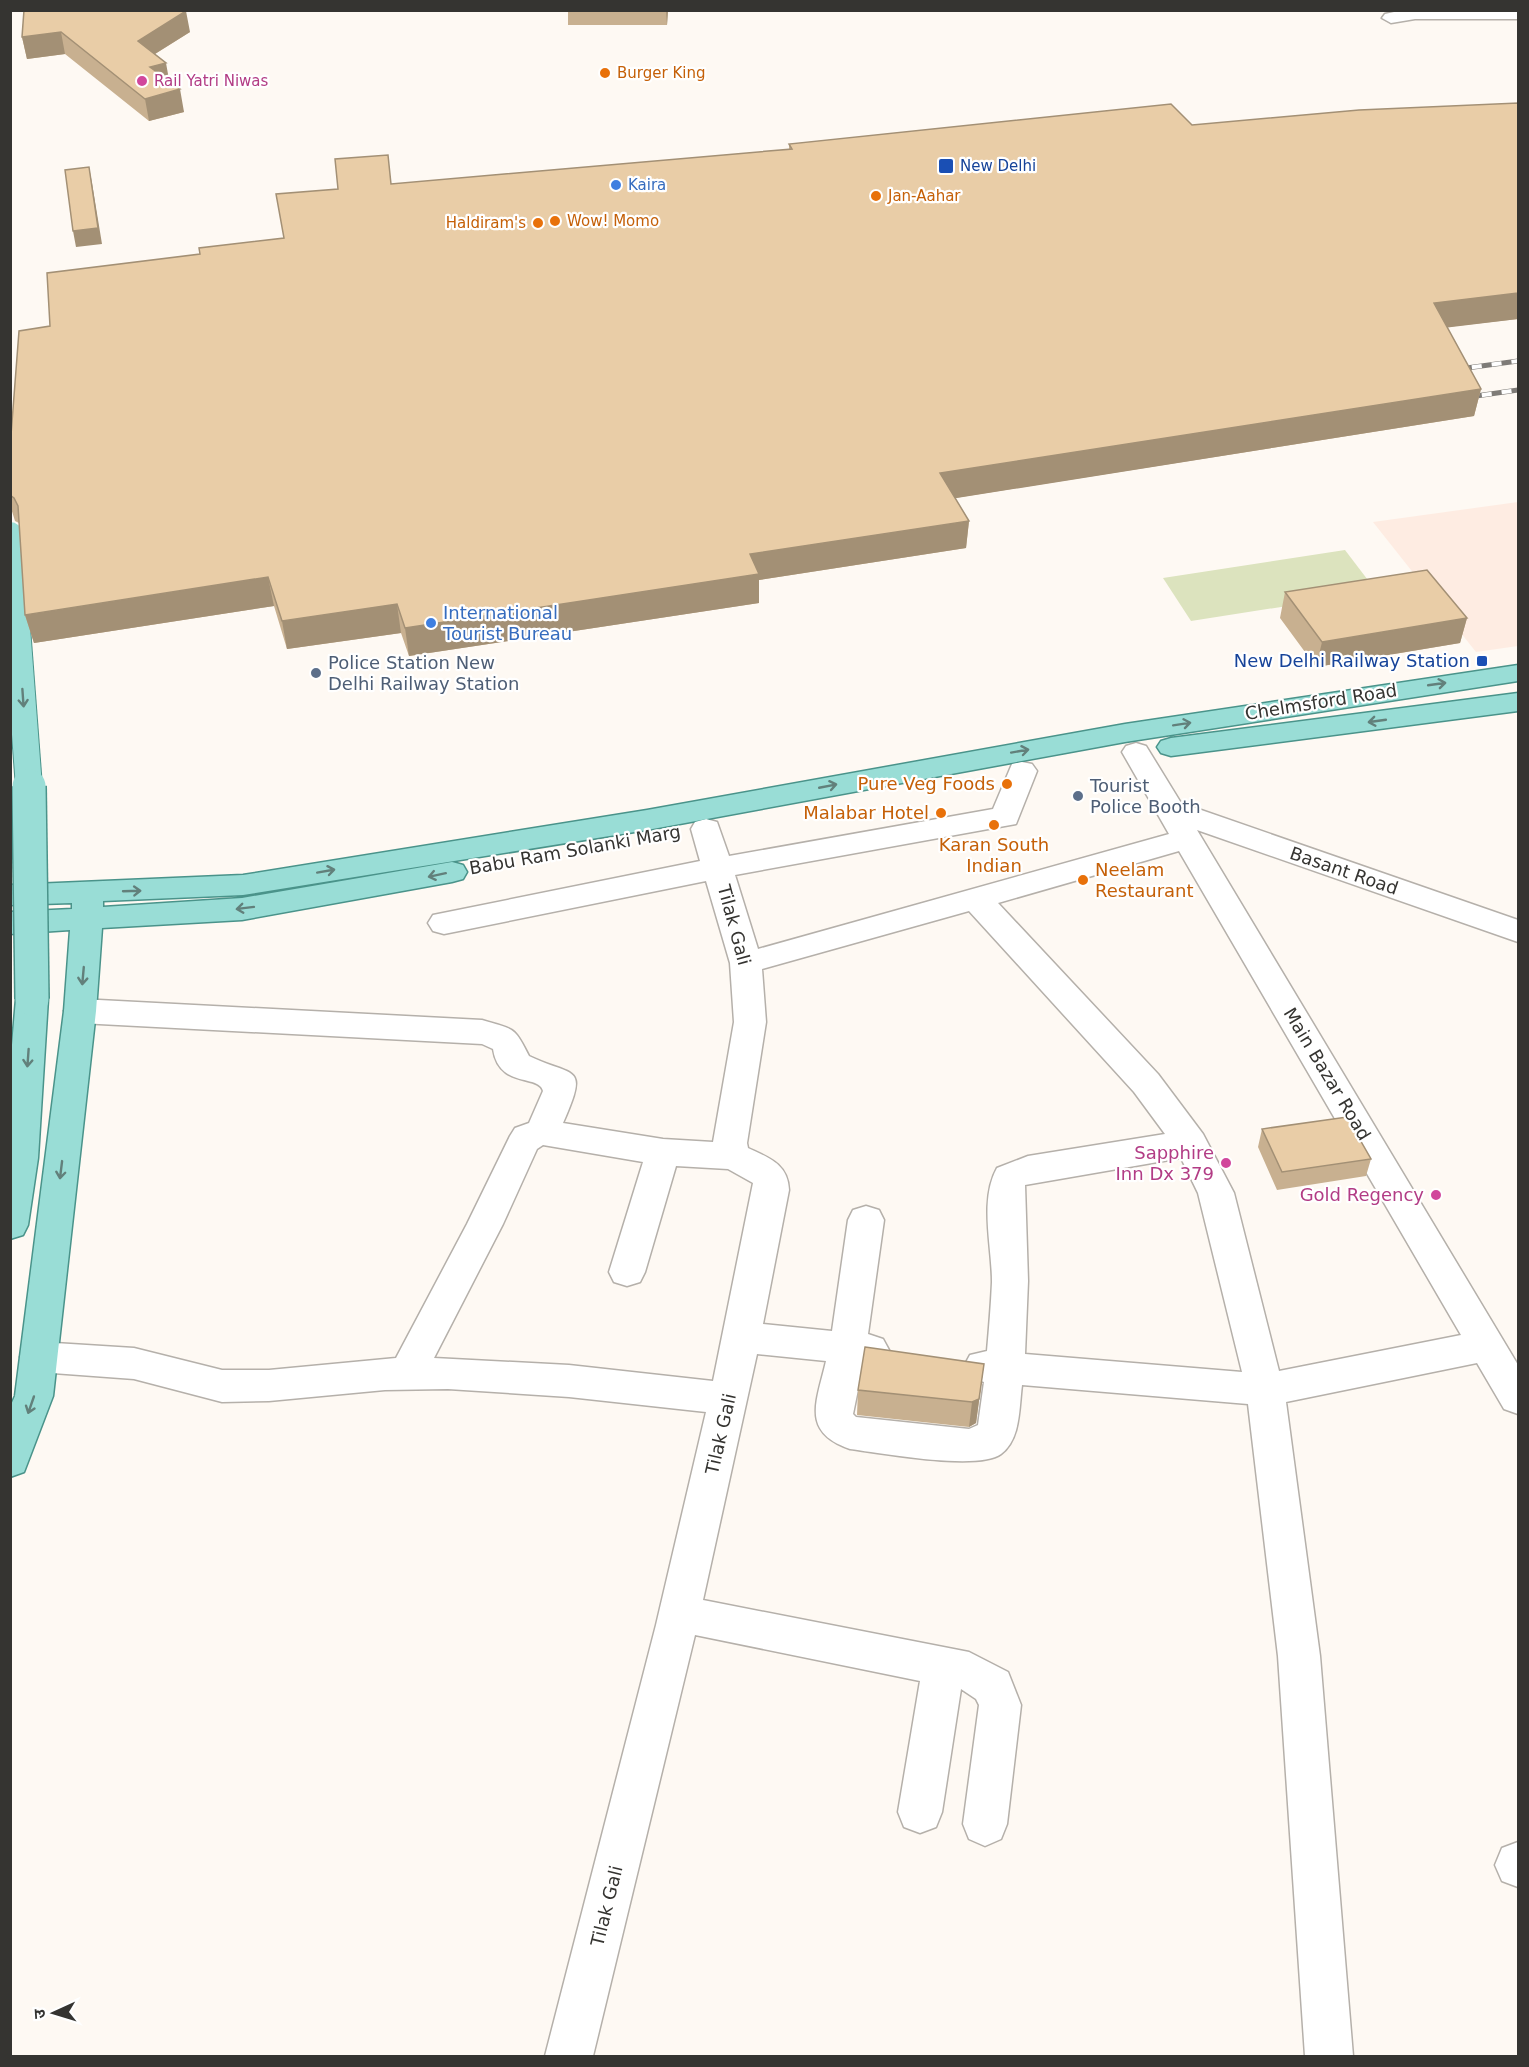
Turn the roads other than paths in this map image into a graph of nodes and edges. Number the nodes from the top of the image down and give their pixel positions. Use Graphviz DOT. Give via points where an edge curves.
graph roads {
  1 [pos="1518,14"];
  2 [pos="1391,18"];
  3 [pos="10,535"];
  4 [pos="1518,673"];
  5 [pos="1518,702"];
  6 [pos="1130,742"];
  7 [pos="1022,771"];
  8 [pos="1170,810"];
  9 [pos="706,828"];
  10 [pos="1188,839"];
  11 [pos="718,868"];
  12 [pos="10,895"];
  13 [pos="974,897"];
  14 [pos="88,905"];
  15 [pos="10,923"];
  16 [pos="444,923"];
  17 [pos="1518,931"];
  18 [pos="746,963"];
  19 [pos="80,1011"];
  20 [pos="542,1131"];
  21 [pos="1191,1143"];
  22 [pos="663,1152"];
  23 [pos="732,1156"];
  24 [pos="866,1220"];
  25 [pos="10,1225"];
  26 [pos="627,1272"];
  27 [pos="743,1337"];
  28 [pos="1489,1345"];
  29 [pos="848,1347"];
  30 [pos="904,1355"];
  31 [pos="39,1357"];
  32 [pos="949,1361"];
  33 [pos="1005,1369"];
  34 [pos="407,1373"];
  35 [pos="1265,1390"];
  36 [pos="1518,1398"];
  37 [pos="729,1399"];
  38 [pos="10,1460"];
  39 [pos="681,1614"];
  40 [pos="943,1666"];
  41 [pos="920,1812"];
  42 [pos="985,1824"];
  43 [pos="569,2056"];
  44 [pos="1329,2056"];
  1 -- 2 [label="street" via="1415,14"];
  3 -- 25 [label="main road, one-way, bridge" via="29,778 32,999 21,1158"];
  6 -- 4 [label="main road, Chelmsford Road, one-way"];
  5 -- 6 [label="main road, Chelmsford Road, one-way"];
  6 -- 7 [label="main road, Babu Ram Solanki Marg"];
  6 -- 8 [label="street, Main Bazar Road"];
  14 -- 6 [label="main road, Babu Ram Solanki Marg, one-way" via="243,885"];
  7 -- 9 [label="main road, Babu Ram Solanki Marg"];
  7 -- 11 [label="street" via="1005,817"];
  8 -- 10 [label="street, Main Bazar Road"];
  8 -- 17 [label="street, Basant Road"];
  9 -- 11 [label="street, Tilak Gali"];
  9 -- 14 [label="main road, Babu Ram Solanki Marg, one-way" via="516,858 399,883 242,909"];
  10 -- 13 [label="street"];
  10 -- 28 [label="street, Main Bazar Road"];
  11 -- 16 [label="street"];
  11 -- 18 [label="street, Tilak Gali"];
  12 -- 14 [label="main road, Babu Ram Solanki Marg"];
  13 -- 18 [label="street"];
  13 -- 21 [label="street" via="1146,1083"];
  14 -- 15 [label="main road, Babu Ram Solanki Marg"];
  14 -- 19 [label="main road, one-way"];
  18 -- 23 [label="street, Tilak Gali" via="750,1022 730,1143"];
  19 -- 20 [label="street" via="482,1032 508,1044 511,1060 518,1066 555,1077 560,1083"];
  19 -- 31 [label="main road, one-way"];
  20 -- 22 [label="street"];
  20 -- 34 [label="street" via="527,1137 522,1145"];
  21 -- 33 [label="street" via="1028,1169 1009,1177 1006,1197 1010,1281"];
  21 -- 35 [label="street" via="1216,1193"];
  22 -- 23 [label="street"];
  22 -- 26 [label="street"];
  23 -- 27 [label="street, Tilak Gali" via="763,1170 771,1179"];
  24 -- 29 [label="street"];
  27 -- 29 [label="street"];
  27 -- 37 [label="street, Tilak Gali"];
  28 -- 35 [label="street"];
  28 -- 36 [label="street, Main Bazar Road"];
  29 -- 30 [label="street"];
  29 -- 33 [label="street" via="834,1414 839,1427 850,1433 969,1446 987,1443 997,1431"];
  31 -- 34 [label="street" via="103,1359 150,1366 218,1386 267,1388"];
  31 -- 38 [label="main road, one-way" via="34,1396"];
  32 -- 33 [label="street"];
  33 -- 35 [label="street"];
  34 -- 37 [label="street" via="498,1375"];
  35 -- 44 [label="street" via="1299,1656"];
  37 -- 39 [label="street, Tilak Gali"];
  39 -- 40 [label="street"];
  39 -- 43 [label="street, Tilak Gali"];
  40 -- 41 [label="street"];
  40 -- 42 [label="street" via="969,1671 993,1686 1000,1706"];
}
